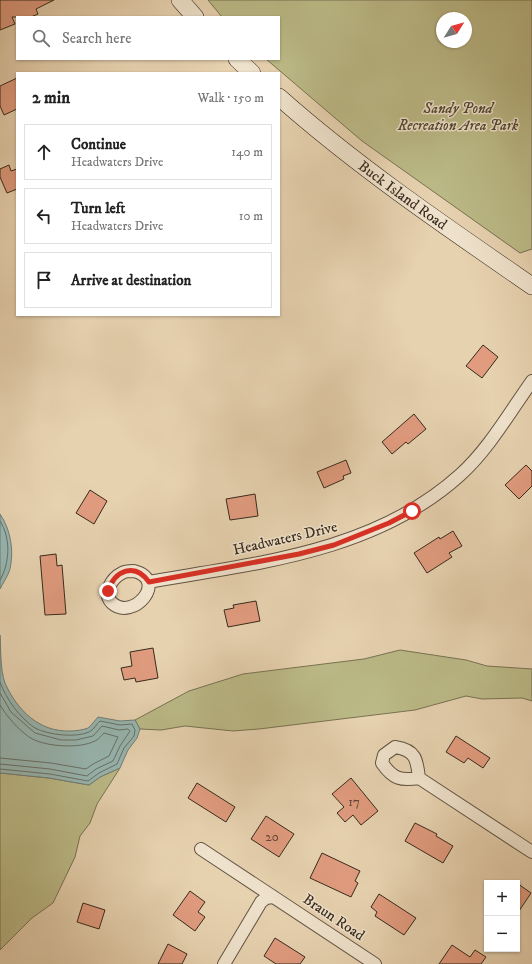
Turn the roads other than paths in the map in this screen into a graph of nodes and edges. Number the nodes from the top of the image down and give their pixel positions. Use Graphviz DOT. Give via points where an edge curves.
graph roads {
  1 [pos="180,0"];
  2 [pos="194,16"];
  3 [pos="238,60"];
  4 [pos="251,72"];
  5 [pos="280,98"];
  6 [pos="532,286"];
  7 [pos="532,381"];
  8 [pos="149,582"];
  9 [pos="419,778"];
  10 [pos="202,849"];
  11 [pos="532,852"];
  12 [pos="273,897"];
  13 [pos="224,964"];
  14 [pos="375,964"];
  1 -- 2 [label="main road"];
  3 -- 4 [label="main road"];
  5 -- 6 [label="main road, Buck Island Road" via="323,136 374,175"];
  7 -- 8 [label="street, Headwaters Drive" via="473,462 460,475 435,495 389,523 334,545 299,554"];
  9 -- 11 [label="street"];
  10 -- 12 [label="street, Braun Road"];
  12 -- 13 [label="street" via="261,902"];
  12 -- 14 [label="street, Braun Road"];
}
